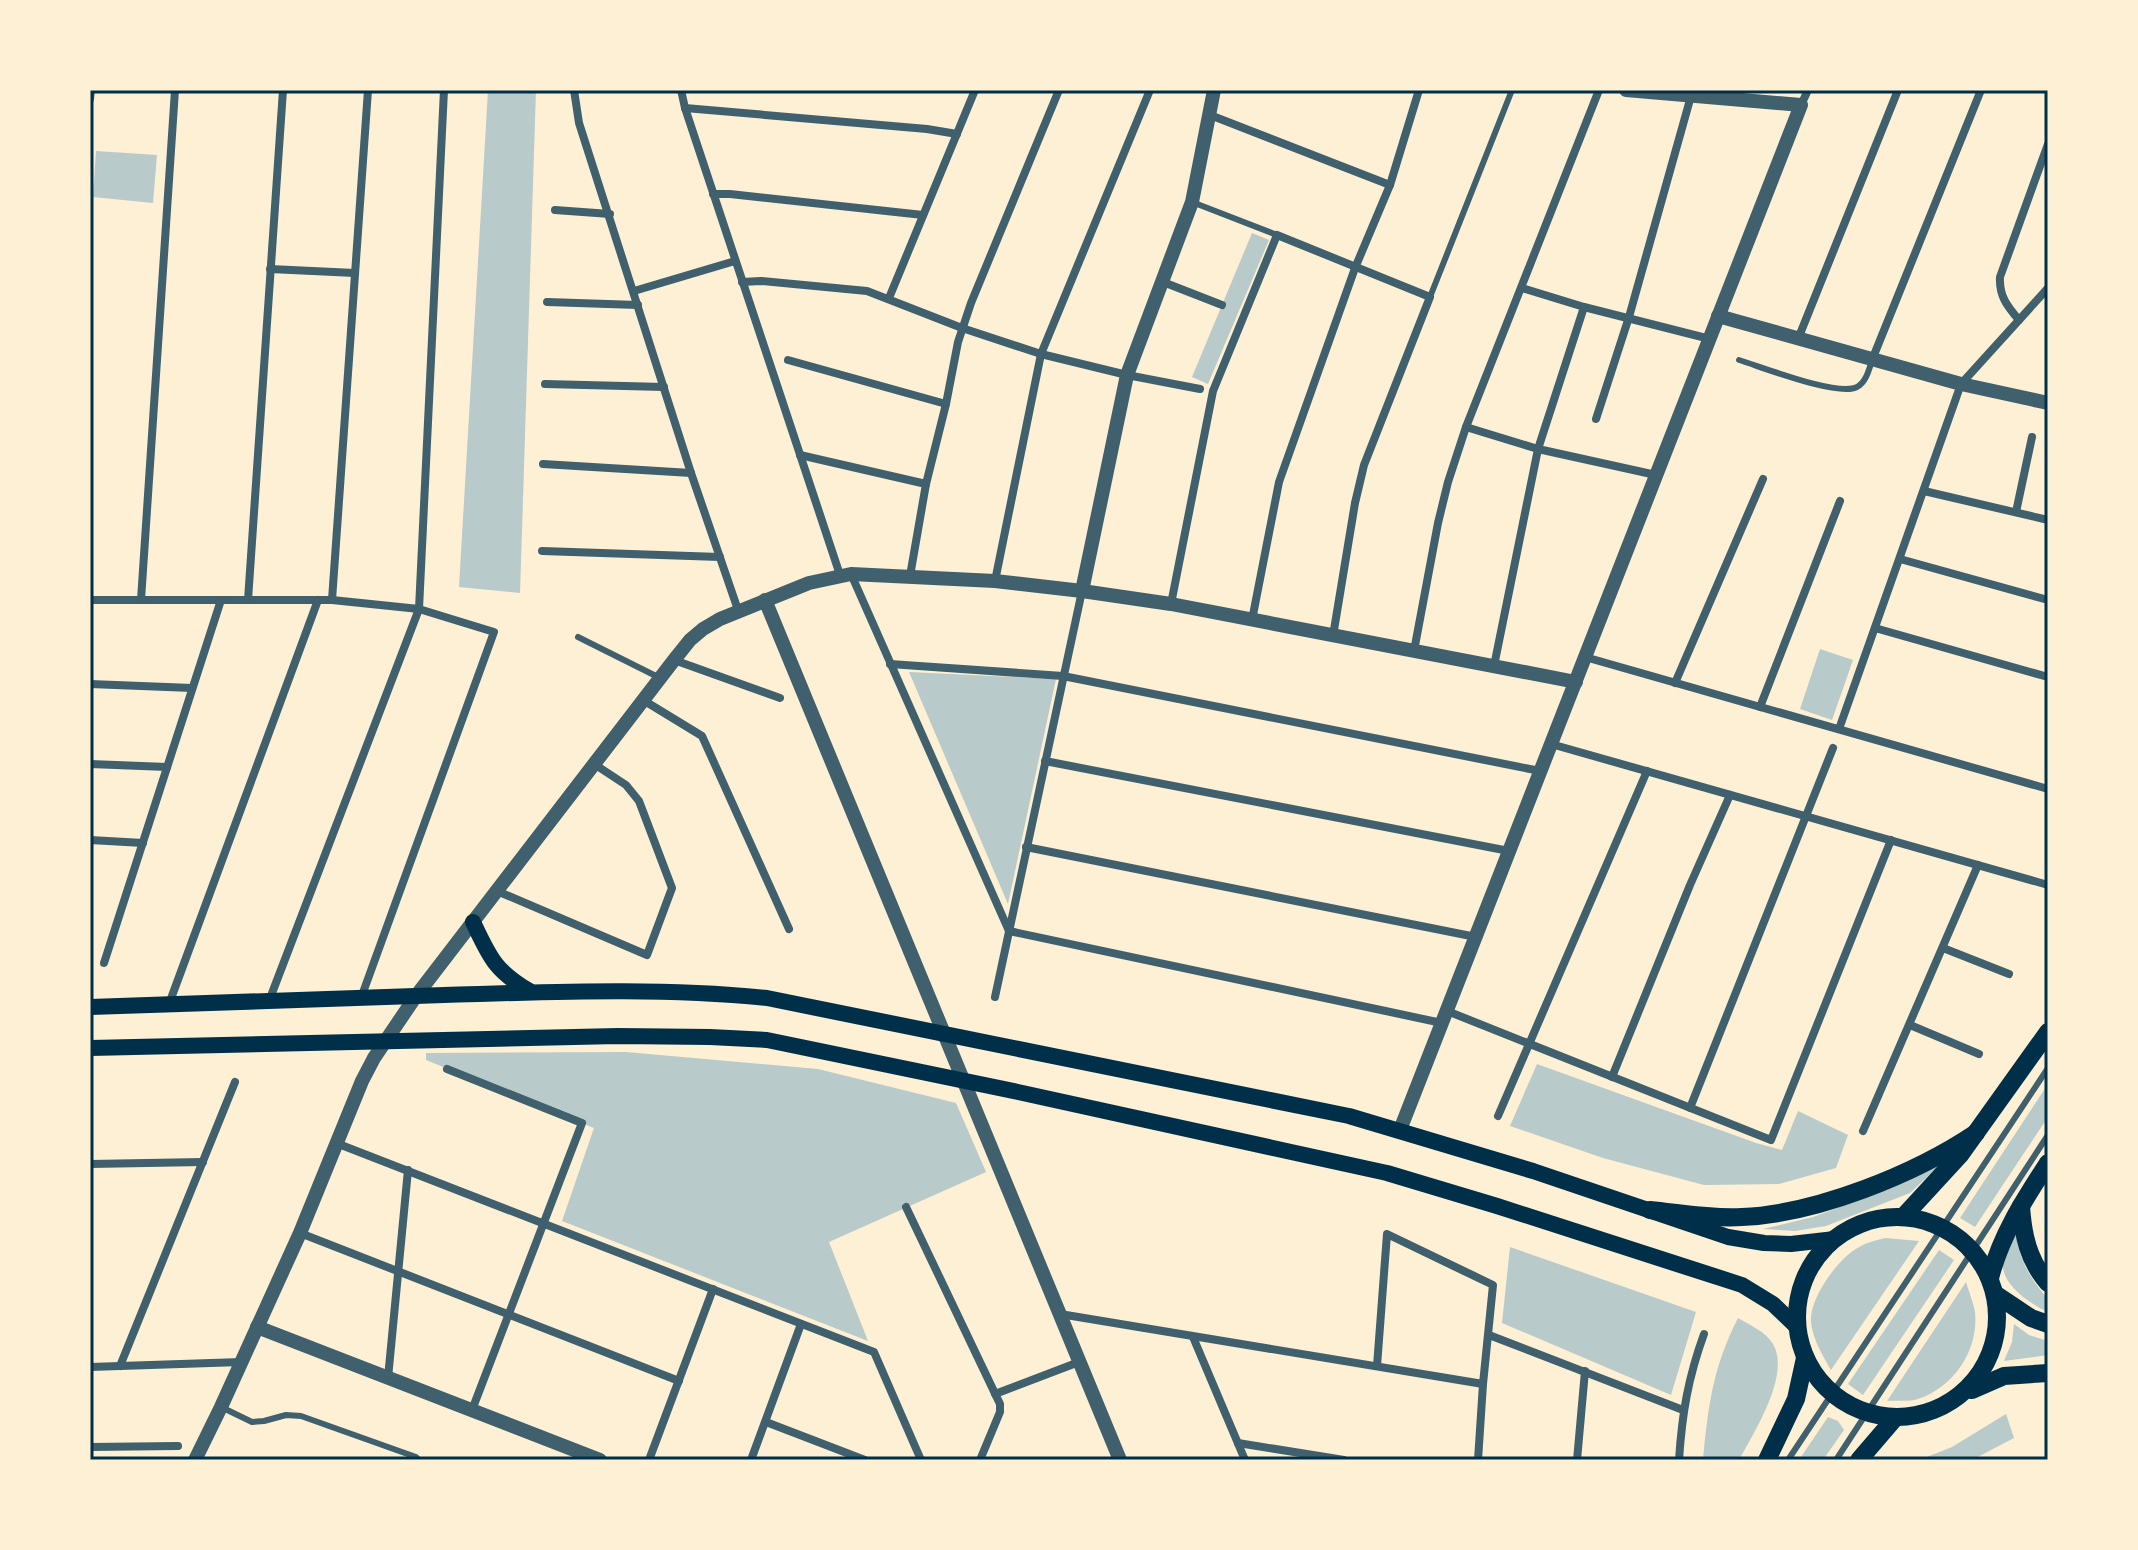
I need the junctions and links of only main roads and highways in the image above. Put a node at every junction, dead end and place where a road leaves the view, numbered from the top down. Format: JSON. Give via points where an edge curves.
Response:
{"nodes":[{"id":1,"x":473,"y":922,"type":"road end"},
{"id":2,"x":532,"y":992,"type":"junction"},
{"id":3,"x":90,"y":1007,"type":"edge"},
{"id":4,"x":2048,"y":1032,"type":"edge"},
{"id":5,"x":90,"y":1048,"type":"edge"},
{"id":6,"x":1976,"y":1133,"type":"junction"},
{"id":7,"x":2048,"y":1163,"type":"edge"},
{"id":8,"x":2021,"y":1206,"type":"junction"},
{"id":9,"x":1650,"y":1210,"type":"junction"},
{"id":10,"x":1903,"y":1217,"type":"junction"},
{"id":11,"x":1835,"y":1239,"type":"junction"},
{"id":12,"x":2048,"y":1283,"type":"edge"},
{"id":13,"x":1993,"y":1286,"type":"junction"},
{"id":14,"x":2048,"y":1324,"type":"edge"},
{"id":15,"x":1797,"y":1327,"type":"junction"},
{"id":16,"x":1805,"y":1358,"type":"junction"},
{"id":17,"x":2048,"y":1373,"type":"edge"},
{"id":18,"x":1959,"y":1397,"type":"junction"},
{"id":19,"x":1895,"y":1418,"type":"junction"},
{"id":20,"x":1767,"y":1460,"type":"edge"},
{"id":21,"x":1859,"y":1460,"type":"edge"}],
"edges":[{"from":1,"to":2,"type":"main road","via":[[494,964]]},
{"from":2,"to":3,"type":"main road"},
{"from":2,"to":9,"type":"main road","via":[[728,994],[829,1010],[1338,1113]]},
{"from":4,"to":6,"type":"main road"},
{"from":5,"to":15,"type":"main road","via":[[618,1036],[767,1040],[1418,1182],[1742,1285]]},
{"from":6,"to":9,"type":"main road","via":[[1884,1181],[1773,1214],[1740,1217]]},
{"from":6,"to":10,"type":"main road"},
{"from":7,"to":8,"type":"main road"},
{"from":8,"to":12,"type":"main road","via":[[2029,1255]]},
{"from":8,"to":13,"type":"main road","via":[[1999,1249]]},
{"from":9,"to":11,"type":"main road","via":[[1728,1237],[1764,1243]]},
{"from":10,"to":11,"type":"main road","via":[[1867,1222]]},
{"from":10,"to":13,"type":"main road","via":[[1942,1227],[1963,1241]]},
{"from":11,"to":15,"type":"main road","via":[[1805,1278]]},
{"from":13,"to":14,"type":"main road","via":[[2023,1314]]},
{"from":13,"to":18,"type":"main road","via":[[1996,1339],[1976,1381]]},
{"from":15,"to":16,"type":"main road"},
{"from":16,"to":19,"type":"main road","via":[[1831,1394],[1866,1414]]},
{"from":16,"to":20,"type":"main road","via":[[1796,1399]]},
{"from":17,"to":18,"type":"main road","via":[[2004,1376]]},
{"from":18,"to":19,"type":"main road","via":[[1929,1413]]},
{"from":19,"to":21,"type":"main road"}]}
